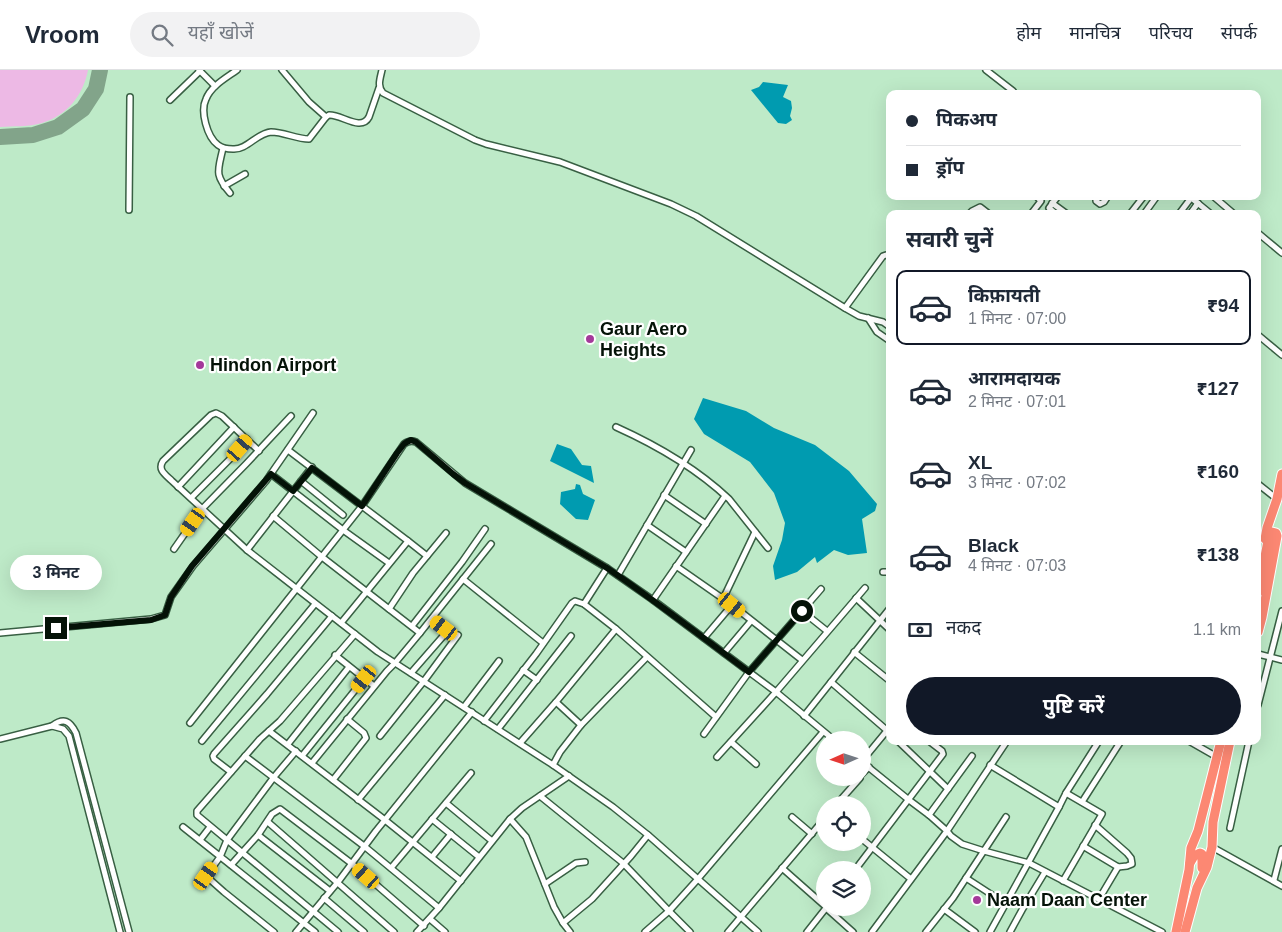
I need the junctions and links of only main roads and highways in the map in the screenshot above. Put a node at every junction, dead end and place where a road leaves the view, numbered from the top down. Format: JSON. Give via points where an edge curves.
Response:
{"nodes":[{"id":1,"x":1282,"y":474,"type":"edge"},
{"id":2,"x":1282,"y":530,"type":"edge"},
{"id":3,"x":1275,"y":550,"type":"edge"},
{"id":4,"x":1261,"y":585,"type":"edge"},
{"id":5,"x":1261,"y":621,"type":"edge"},
{"id":6,"x":1220,"y":745,"type":"edge"},
{"id":7,"x":1229,"y":745,"type":"edge"},
{"id":8,"x":1190,"y":863,"type":"junction"},
{"id":9,"x":1202,"y":875,"type":"junction"},
{"id":10,"x":1176,"y":932,"type":"edge"},
{"id":11,"x":1185,"y":932,"type":"edge"}],
"edges":[{"from":1,"to":3,"type":"highway","via":[[1264,543]]},
{"from":2,"to":3,"type":"highway"},
{"from":3,"to":4,"type":"highway"},
{"from":3,"to":5,"type":"highway"},
{"from":6,"to":8,"type":"highway","via":[[1191,848]]},
{"from":7,"to":9,"type":"highway","via":[[1213,822],[1212,847]]},
{"from":8,"to":9,"type":"highway","via":[[1194,856],[1202,854]]},
{"from":8,"to":10,"type":"highway"},
{"from":9,"to":11,"type":"highway"}]}
